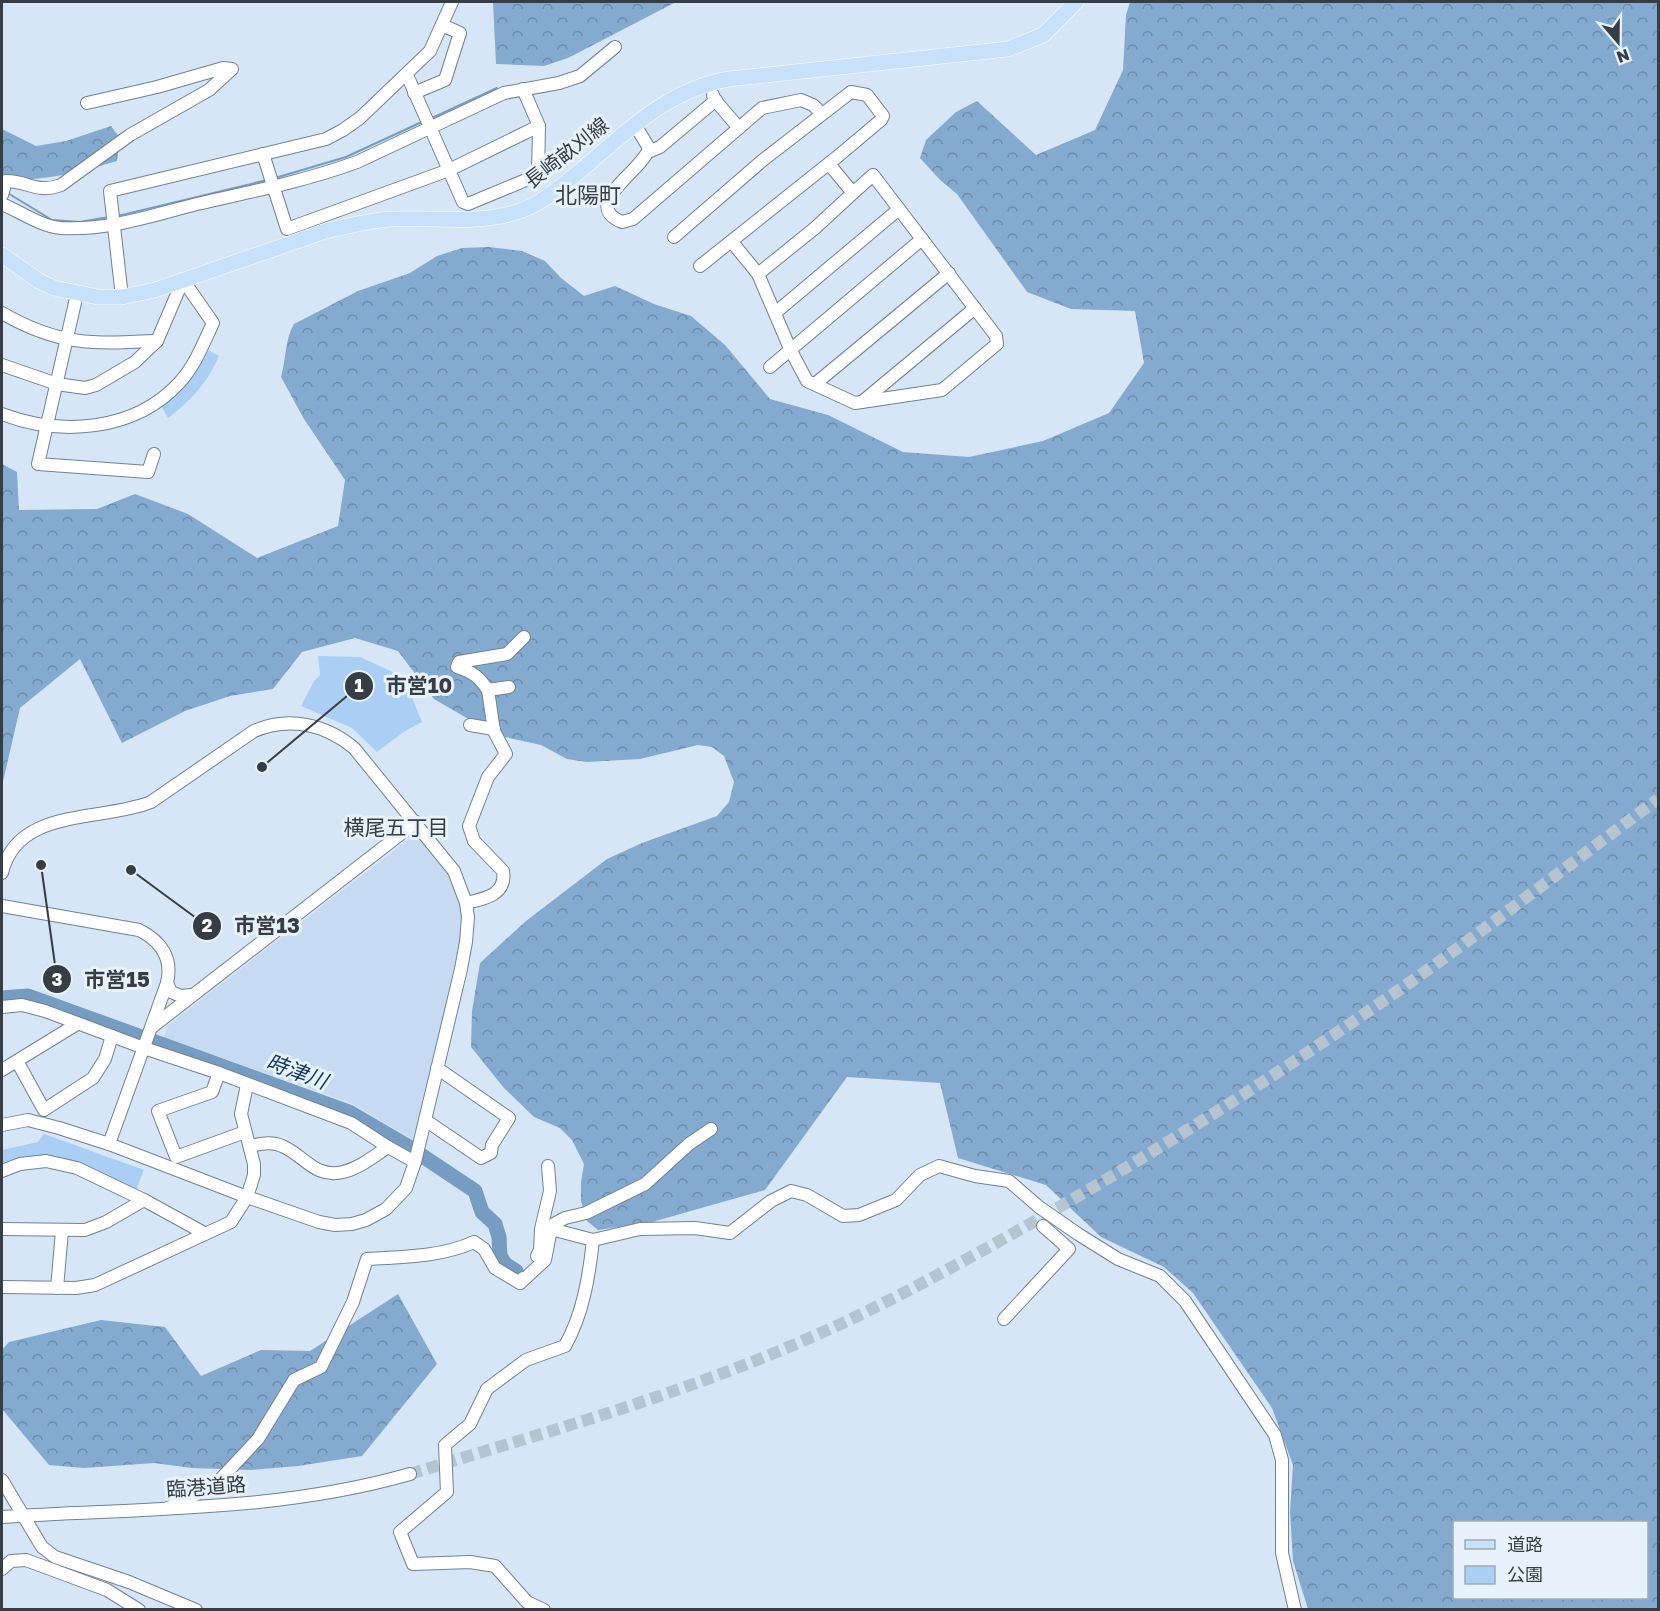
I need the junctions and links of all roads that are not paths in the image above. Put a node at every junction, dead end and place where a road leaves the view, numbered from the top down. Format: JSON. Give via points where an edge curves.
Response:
{"nodes":[{"id":1,"x":452,"y":2,"type":"edge"},
{"id":2,"x":1076,"y":2,"type":"edge"},
{"id":3,"x":442,"y":25,"type":"junction"},
{"id":4,"x":615,"y":48,"type":"dead end"},
{"id":5,"x":406,"y":75,"type":"junction"},
{"id":6,"x":710,"y":82,"type":"junction"},
{"id":7,"x":523,"y":89,"type":"junction"},
{"id":8,"x":414,"y":93,"type":"junction"},
{"id":9,"x":717,"y":100,"type":"junction"},
{"id":10,"x":87,"y":103,"type":"dead end"},
{"id":11,"x":822,"y":114,"type":"junction"},
{"id":12,"x":428,"y":122,"type":"junction"},
{"id":13,"x":635,"y":125,"type":"junction"},
{"id":14,"x":538,"y":126,"type":"junction"},
{"id":15,"x":739,"y":128,"type":"junction"},
{"id":16,"x":648,"y":152,"type":"junction"},
{"id":17,"x":263,"y":154,"type":"junction"},
{"id":18,"x":829,"y":164,"type":"junction"},
{"id":19,"x":449,"y":170,"type":"junction"},
{"id":20,"x":271,"y":182,"type":"junction"},
{"id":21,"x":2,"y":193,"type":"edge"},
{"id":22,"x":853,"y":193,"type":"junction"},
{"id":23,"x":2,"y":204,"type":"edge"},
{"id":24,"x":899,"y":209,"type":"junction"},
{"id":25,"x":112,"y":220,"type":"junction"},
{"id":26,"x":674,"y":237,"type":"dead end"},
{"id":27,"x":922,"y":239,"type":"junction"},
{"id":28,"x":732,"y":242,"type":"junction"},
{"id":29,"x":2,"y":255,"type":"edge"},
{"id":30,"x":700,"y":266,"type":"dead end"},
{"id":31,"x":949,"y":273,"type":"junction"},
{"id":32,"x":758,"y":274,"type":"junction"},
{"id":33,"x":183,"y":280,"type":"junction"},
{"id":34,"x":77,"y":294,"type":"junction"},
{"id":35,"x":122,"y":297,"type":"junction"},
{"id":36,"x":975,"y":308,"type":"junction"},
{"id":37,"x":2,"y":313,"type":"edge"},
{"id":38,"x":775,"y":313,"type":"junction"},
{"id":39,"x":68,"y":340,"type":"junction"},
{"id":40,"x":157,"y":341,"type":"junction"},
{"id":41,"x":791,"y":351,"type":"junction"},
{"id":42,"x":2,"y":365,"type":"edge"},
{"id":43,"x":770,"y":367,"type":"dead end"},
{"id":44,"x":57,"y":384,"type":"junction"},
{"id":45,"x":815,"y":384,"type":"junction"},
{"id":46,"x":861,"y":402,"type":"junction"},
{"id":47,"x":2,"y":414,"type":"edge"},
{"id":48,"x":47,"y":424,"type":"junction"},
{"id":49,"x":154,"y":454,"type":"dead end"},
{"id":50,"x":524,"y":637,"type":"dead end"},
{"id":51,"x":509,"y":687,"type":"dead end"},
{"id":52,"x":488,"y":690,"type":"junction"},
{"id":53,"x":470,"y":725,"type":"dead end"},
{"id":54,"x":494,"y":729,"type":"junction"},
{"id":55,"x":416,"y":822,"type":"junction"},
{"id":56,"x":2,"y":873,"type":"edge"},
{"id":57,"x":466,"y":903,"type":"junction"},
{"id":58,"x":2,"y":906,"type":"edge"},
{"id":59,"x":167,"y":983,"type":"junction"},
{"id":60,"x":191,"y":996,"type":"junction"},
{"id":61,"x":2,"y":1007,"type":"edge"},
{"id":62,"x":77,"y":1024,"type":"junction"},
{"id":63,"x":152,"y":1027,"type":"junction"},
{"id":64,"x":112,"y":1036,"type":"junction"},
{"id":65,"x":144,"y":1048,"type":"junction"},
{"id":66,"x":17,"y":1061,"type":"junction"},
{"id":67,"x":437,"y":1068,"type":"junction"},
{"id":68,"x":2,"y":1070,"type":"edge"},
{"id":69,"x":219,"y":1073,"type":"junction"},
{"id":70,"x":247,"y":1085,"type":"junction"},
{"id":71,"x":425,"y":1120,"type":"junction"},
{"id":72,"x":2,"y":1125,"type":"edge"},
{"id":73,"x":711,"y":1128,"type":"dead end"},
{"id":74,"x":245,"y":1132,"type":"junction"},
{"id":75,"x":109,"y":1144,"type":"junction"},
{"id":76,"x":250,"y":1146,"type":"junction"},
{"id":77,"x":388,"y":1148,"type":"junction"},
{"id":78,"x":415,"y":1162,"type":"junction"},
{"id":79,"x":548,"y":1166,"type":"dead end"},
{"id":80,"x":2,"y":1172,"type":"edge"},
{"id":81,"x":247,"y":1197,"type":"junction"},
{"id":82,"x":144,"y":1200,"type":"junction"},
{"id":83,"x":1043,"y":1227,"type":"dead end"},
{"id":84,"x":2,"y":1229,"type":"edge"},
{"id":85,"x":551,"y":1229,"type":"junction"},
{"id":86,"x":62,"y":1231,"type":"junction"},
{"id":87,"x":204,"y":1233,"type":"junction"},
{"id":88,"x":594,"y":1240,"type":"junction"},
{"id":89,"x":520,"y":1283,"type":"junction"},
{"id":90,"x":2,"y":1287,"type":"edge"},
{"id":91,"x":57,"y":1288,"type":"junction"},
{"id":92,"x":1004,"y":1319,"type":"dead end"},
{"id":93,"x":410,"y":1474,"type":"tunnel mouth"},
{"id":94,"x":2,"y":1480,"type":"edge"},
{"id":95,"x":168,"y":1508,"type":"junction"},
{"id":96,"x":25,"y":1516,"type":"junction"},
{"id":97,"x":2,"y":1517,"type":"edge"},
{"id":98,"x":2,"y":1569,"type":"edge"},
{"id":99,"x":176,"y":1606,"type":"edge"},
{"id":100,"x":139,"y":1610,"type":"edge"},
{"id":101,"x":196,"y":1610,"type":"edge"},
{"id":102,"x":544,"y":1610,"type":"edge"},
{"id":103,"x":1295,"y":1610,"type":"edge"}],
"edges":[{"from":1,"to":3,"type":"street"},
{"from":2,"to":6,"type":"main road","name":"長崎畝刈線","via":[[1043,35],[1008,49]]},
{"from":3,"to":5,"type":"street","via":[[430,51]]},
{"from":3,"to":8,"type":"street","via":[[460,33],[445,80]]},
{"from":4,"to":7,"type":"street","via":[[580,76]]},
{"from":5,"to":8,"type":"street"},
{"from":5,"to":17,"type":"street","via":[[343,130],[326,139]]},
{"from":6,"to":9,"type":"street"},
{"from":6,"to":13,"type":"main road","name":"長崎畝刈線","via":[[670,98]]},
{"from":7,"to":12,"type":"street"},
{"from":7,"to":14,"type":"street"},
{"from":8,"to":12,"type":"street"},
{"from":9,"to":15,"type":"street"},
{"from":9,"to":16,"type":"street","via":[[660,147]]},
{"from":10,"to":21,"type":"street","via":[[223,68],[232,69],[209,90],[130,135],[61,185],[35,188],[6,181]]},
{"from":11,"to":15,"type":"street","via":[[801,100],[762,108]]},
{"from":11,"to":18,"type":"street","via":[[851,92],[867,95],[883,116]]},
{"from":11,"to":26,"type":"street"},
{"from":12,"to":19,"type":"street"},
{"from":12,"to":20,"type":"street","via":[[336,170]]},
{"from":13,"to":16,"type":"street","via":[[648,145]]},
{"from":13,"to":33,"type":"main road","name":"長崎畝刈線","via":[[551,195],[521,211],[490,218],[391,219],[352,225]]},
{"from":14,"to":19,"type":"street"},
{"from":14,"to":19,"type":"street","via":[[538,175],[468,204],[463,202]]},
{"from":15,"to":16,"type":"street","via":[[633,219],[615,219],[610,216],[608,201]]},
{"from":17,"to":20,"type":"street"},
{"from":17,"to":25,"type":"street","via":[[110,192]]},
{"from":18,"to":22,"type":"street"},
{"from":18,"to":28,"type":"street"},
{"from":19,"to":20,"type":"street","via":[[287,229]]},
{"from":20,"to":25,"type":"street"},
{"from":22,"to":24,"type":"street","via":[[873,175]]},
{"from":22,"to":32,"type":"street"},
{"from":23,"to":25,"type":"street","via":[[43,224],[59,227]]},
{"from":24,"to":27,"type":"street"},
{"from":24,"to":38,"type":"street"},
{"from":25,"to":35,"type":"street"},
{"from":27,"to":31,"type":"street"},
{"from":27,"to":41,"type":"street"},
{"from":28,"to":30,"type":"street"},
{"from":28,"to":32,"type":"street"},
{"from":29,"to":34,"type":"main road","name":"長崎畝刈線","via":[[39,281]]},
{"from":31,"to":36,"type":"street"},
{"from":31,"to":45,"type":"street"},
{"from":32,"to":38,"type":"street"},
{"from":33,"to":35,"type":"main road","name":"長崎畝刈線"},
{"from":33,"to":40,"type":"street"},
{"from":33,"to":48,"type":"street","via":[[213,323],[199,354],[178,384],[160,400],[120,422],[74,427]]},
{"from":34,"to":35,"type":"main road","name":"長崎畝刈線"},
{"from":34,"to":39,"type":"street"},
{"from":36,"to":46,"type":"street"},
{"from":36,"to":46,"type":"street","via":[[996,336],[997,344],[942,390]]},
{"from":37,"to":39,"type":"street","via":[[33,330]]},
{"from":38,"to":41,"type":"street"},
{"from":39,"to":40,"type":"street","via":[[106,344]]},
{"from":39,"to":44,"type":"street"},
{"from":40,"to":44,"type":"street","via":[[135,362],[96,385],[85,388]]},
{"from":41,"to":43,"type":"street"},
{"from":41,"to":45,"type":"street","via":[[807,381]]},
{"from":42,"to":44,"type":"street"},
{"from":44,"to":48,"type":"street"},
{"from":45,"to":46,"type":"street","via":[[855,404]]},
{"from":47,"to":48,"type":"street"},
{"from":48,"to":49,"type":"street","via":[[38,464],[148,472]]},
{"from":50,"to":52,"type":"street","via":[[507,654],[459,662],[457,667],[478,676]]},
{"from":51,"to":52,"type":"street"},
{"from":52,"to":54,"type":"street"},
{"from":53,"to":54,"type":"street"},
{"from":54,"to":57,"type":"street","via":[[506,756],[488,777],[469,826],[474,841],[503,872],[503,883],[492,896]]},
{"from":55,"to":56,"type":"street","via":[[354,748],[339,736],[313,725],[268,725],[151,802],[37,829],[18,842],[3,864]]},
{"from":55,"to":57,"type":"street","via":[[454,871]]},
{"from":55,"to":60,"type":"street"},
{"from":57,"to":67,"type":"street","via":[[466,942]]},
{"from":58,"to":59,"type":"street","via":[[140,930],[160,943],[170,972]]},
{"from":59,"to":60,"type":"street","via":[[171,992]]},
{"from":59,"to":63,"type":"street"},
{"from":60,"to":63,"type":"street"},
{"from":61,"to":62,"type":"street","via":[[22,1005]]},
{"from":62,"to":64,"type":"street"},
{"from":62,"to":66,"type":"street"},
{"from":63,"to":65,"type":"street"},
{"from":64,"to":65,"type":"street"},
{"from":64,"to":66,"type":"street","via":[[105,1059],[93,1078],[44,1110]]},
{"from":65,"to":69,"type":"street"},
{"from":65,"to":75,"type":"street"},
{"from":66,"to":68,"type":"street"},
{"from":67,"to":71,"type":"street"},
{"from":67,"to":71,"type":"street","via":[[509,1118],[491,1153],[481,1158]]},
{"from":69,"to":70,"type":"street"},
{"from":69,"to":74,"type":"street","via":[[212,1092],[158,1112],[176,1157]]},
{"from":70,"to":74,"type":"street","via":[[241,1114]]},
{"from":70,"to":77,"type":"street","via":[[351,1123]]},
{"from":71,"to":78,"type":"street"},
{"from":72,"to":75,"type":"street","via":[[28,1120]]},
{"from":73,"to":85,"type":"street","via":[[645,1184],[586,1213],[565,1218]]},
{"from":74,"to":76,"type":"street"},
{"from":75,"to":81,"type":"street"},
{"from":76,"to":77,"type":"street","via":[[270,1142],[284,1146],[317,1170],[328,1173],[355,1168]]},
{"from":76,"to":81,"type":"street","via":[[254,1175]]},
{"from":77,"to":78,"type":"street"},
{"from":78,"to":81,"type":"street","via":[[406,1188],[386,1209],[352,1224],[319,1222]]},
{"from":79,"to":89,"type":"street","via":[[550,1191],[540,1250]]},
{"from":80,"to":82,"type":"street","via":[[20,1164],[57,1163],[77,1168]]},
{"from":81,"to":87,"type":"street","via":[[231,1222]]},
{"from":82,"to":86,"type":"street","via":[[85,1230]]},
{"from":82,"to":87,"type":"street"},
{"from":83,"to":92,"type":"street","via":[[1069,1249]]},
{"from":84,"to":86,"type":"street"},
{"from":85,"to":88,"type":"street"},
{"from":85,"to":89,"type":"street","via":[[545,1260]]},
{"from":86,"to":91,"type":"street"},
{"from":87,"to":91,"type":"street","via":[[95,1285]]},
{"from":88,"to":102,"type":"street","via":[[590,1276],[575,1329],[565,1346],[526,1360],[487,1389],[470,1424],[445,1445],[447,1492],[400,1532],[413,1564],[470,1562],[495,1566],[527,1602]]},
{"from":88,"to":103,"type":"street","via":[[640,1229],[695,1228],[730,1233],[771,1201],[791,1191],[807,1195],[843,1216],[859,1215],[896,1200],[920,1175],[939,1166],[1009,1181],[1078,1234],[1118,1259],[1160,1276],[1185,1301],[1275,1435],[1282,1460],[1282,1553]]},
{"from":89,"to":95,"type":"street","via":[[495,1268],[474,1242],[422,1256],[367,1259],[353,1302],[321,1367],[294,1380],[258,1438],[215,1485]]},
{"from":90,"to":91,"type":"street"},
{"from":93,"to":95,"type":"street","name":"臨港道路","via":[[337,1492]]},
{"from":94,"to":96,"type":"street"},
{"from":95,"to":96,"type":"street","name":"臨港道路"},
{"from":96,"to":97,"type":"street","name":"臨港道路"},
{"from":96,"to":99,"type":"street","via":[[42,1547],[55,1557],[129,1582]]},
{"from":98,"to":100,"type":"street","via":[[11,1561],[26,1560],[107,1590]]},
{"from":99,"to":101,"type":"street"}]}
